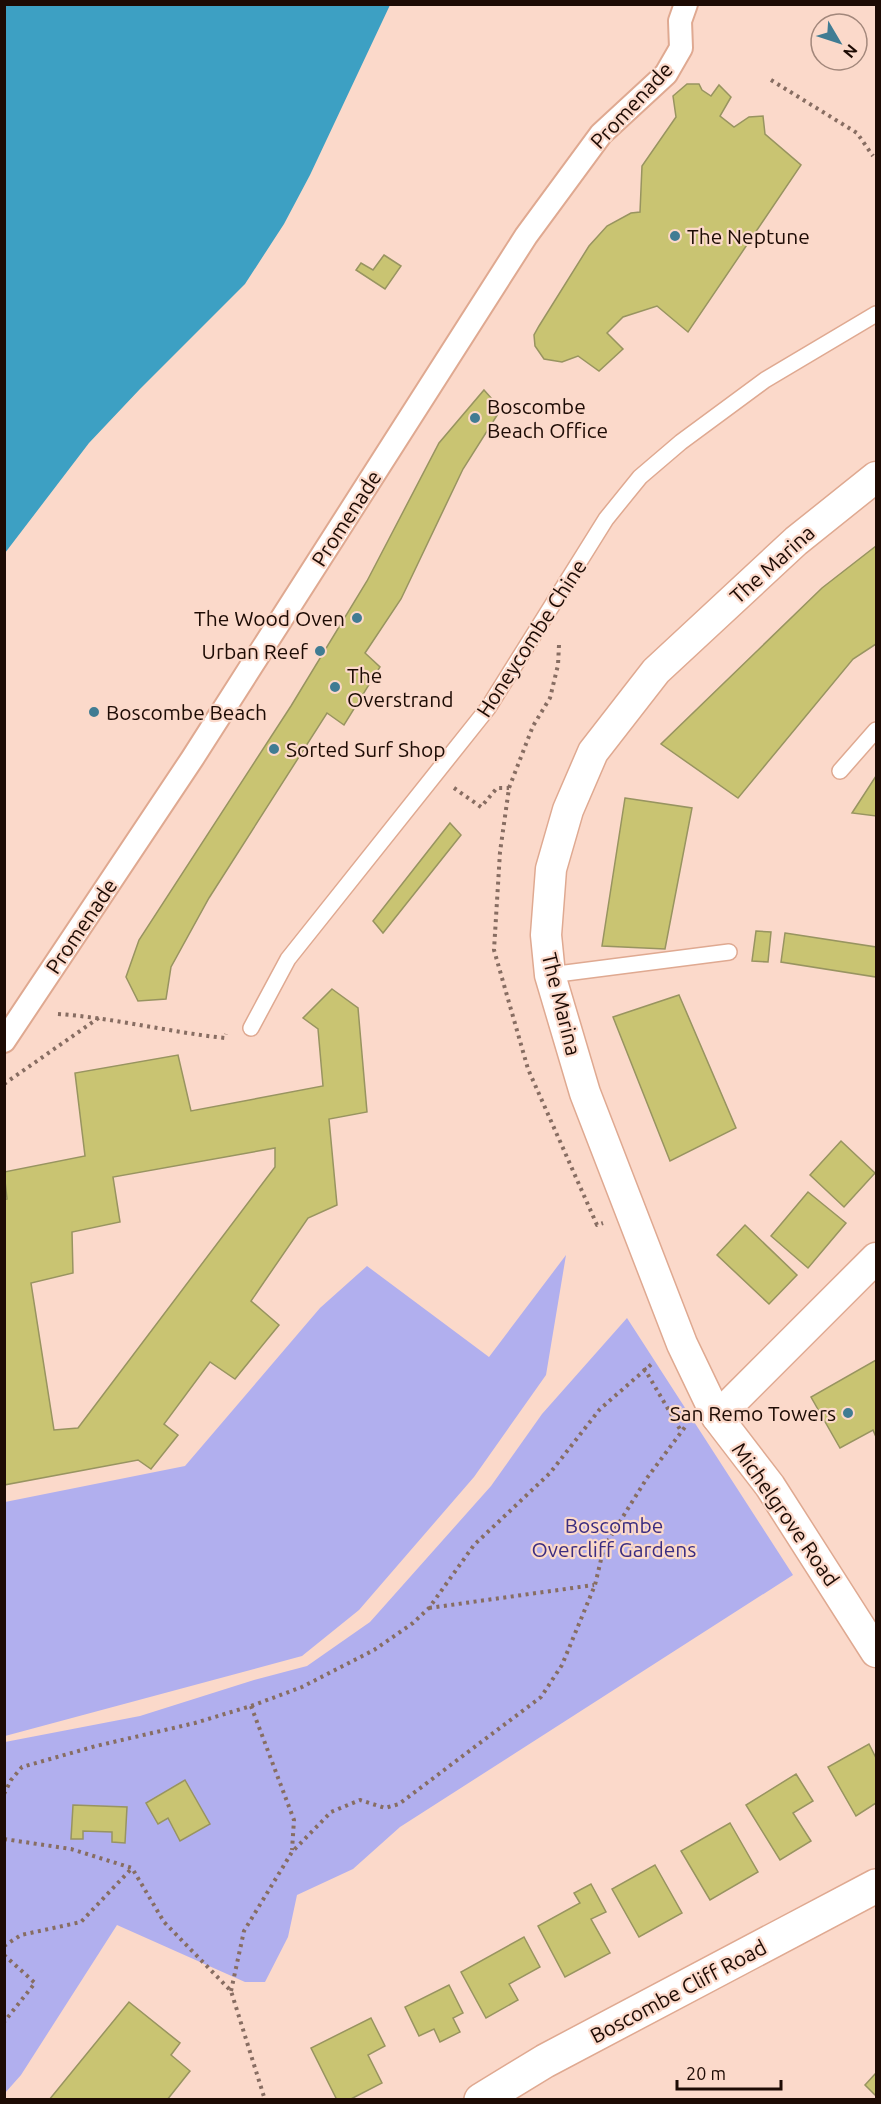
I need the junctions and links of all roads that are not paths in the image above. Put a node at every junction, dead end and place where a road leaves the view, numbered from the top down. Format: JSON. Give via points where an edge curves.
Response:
{"nodes":[{"id":1,"x":686,"y":4,"type":"edge"},
{"id":2,"x":876,"y":314,"type":"edge"},
{"id":3,"x":876,"y":477,"type":"edge"},
{"id":4,"x":876,"y":730,"type":"edge"},
{"id":5,"x":840,"y":771,"type":"dead end"},
{"id":6,"x":729,"y":952,"type":"dead end"},
{"id":7,"x":550,"y":975,"type":"junction"},
{"id":8,"x":251,"y":1029,"type":"dead end"},
{"id":9,"x":4,"y":1041,"type":"edge"},
{"id":10,"x":876,"y":1258,"type":"edge"},
{"id":11,"x":714,"y":1411,"type":"junction"},
{"id":12,"x":876,"y":1652,"type":"edge"},
{"id":13,"x":876,"y":1886,"type":"edge"},
{"id":14,"x":481,"y":2100,"type":"edge"}],
"edges":[{"from":1,"to":9,"type":"street","name":"Promenade","via":[[680,21],[681,48],[666,74],[601,134],[526,236],[192,759]]},
{"from":2,"to":8,"type":"lane","name":"Honeycombe Chine","via":[[765,381],[640,477],[606,519],[488,708],[288,959]]},
{"from":3,"to":7,"type":"street","name":"The Marina","via":[[796,541],[656,671],[593,752],[568,810],[551,869],[546,935]]},
{"from":4,"to":5,"type":"lane"},
{"from":6,"to":7,"type":"lane"},
{"from":7,"to":11,"type":"street","name":"The Marina","via":[[585,1093],[682,1344]]},
{"from":10,"to":11,"type":"street"},
{"from":11,"to":12,"type":"street","name":"Michelgrove Road","via":[[770,1486]]},
{"from":13,"to":14,"type":"street","name":"Boscombe Cliff Road","via":[[545,2061]]}]}
